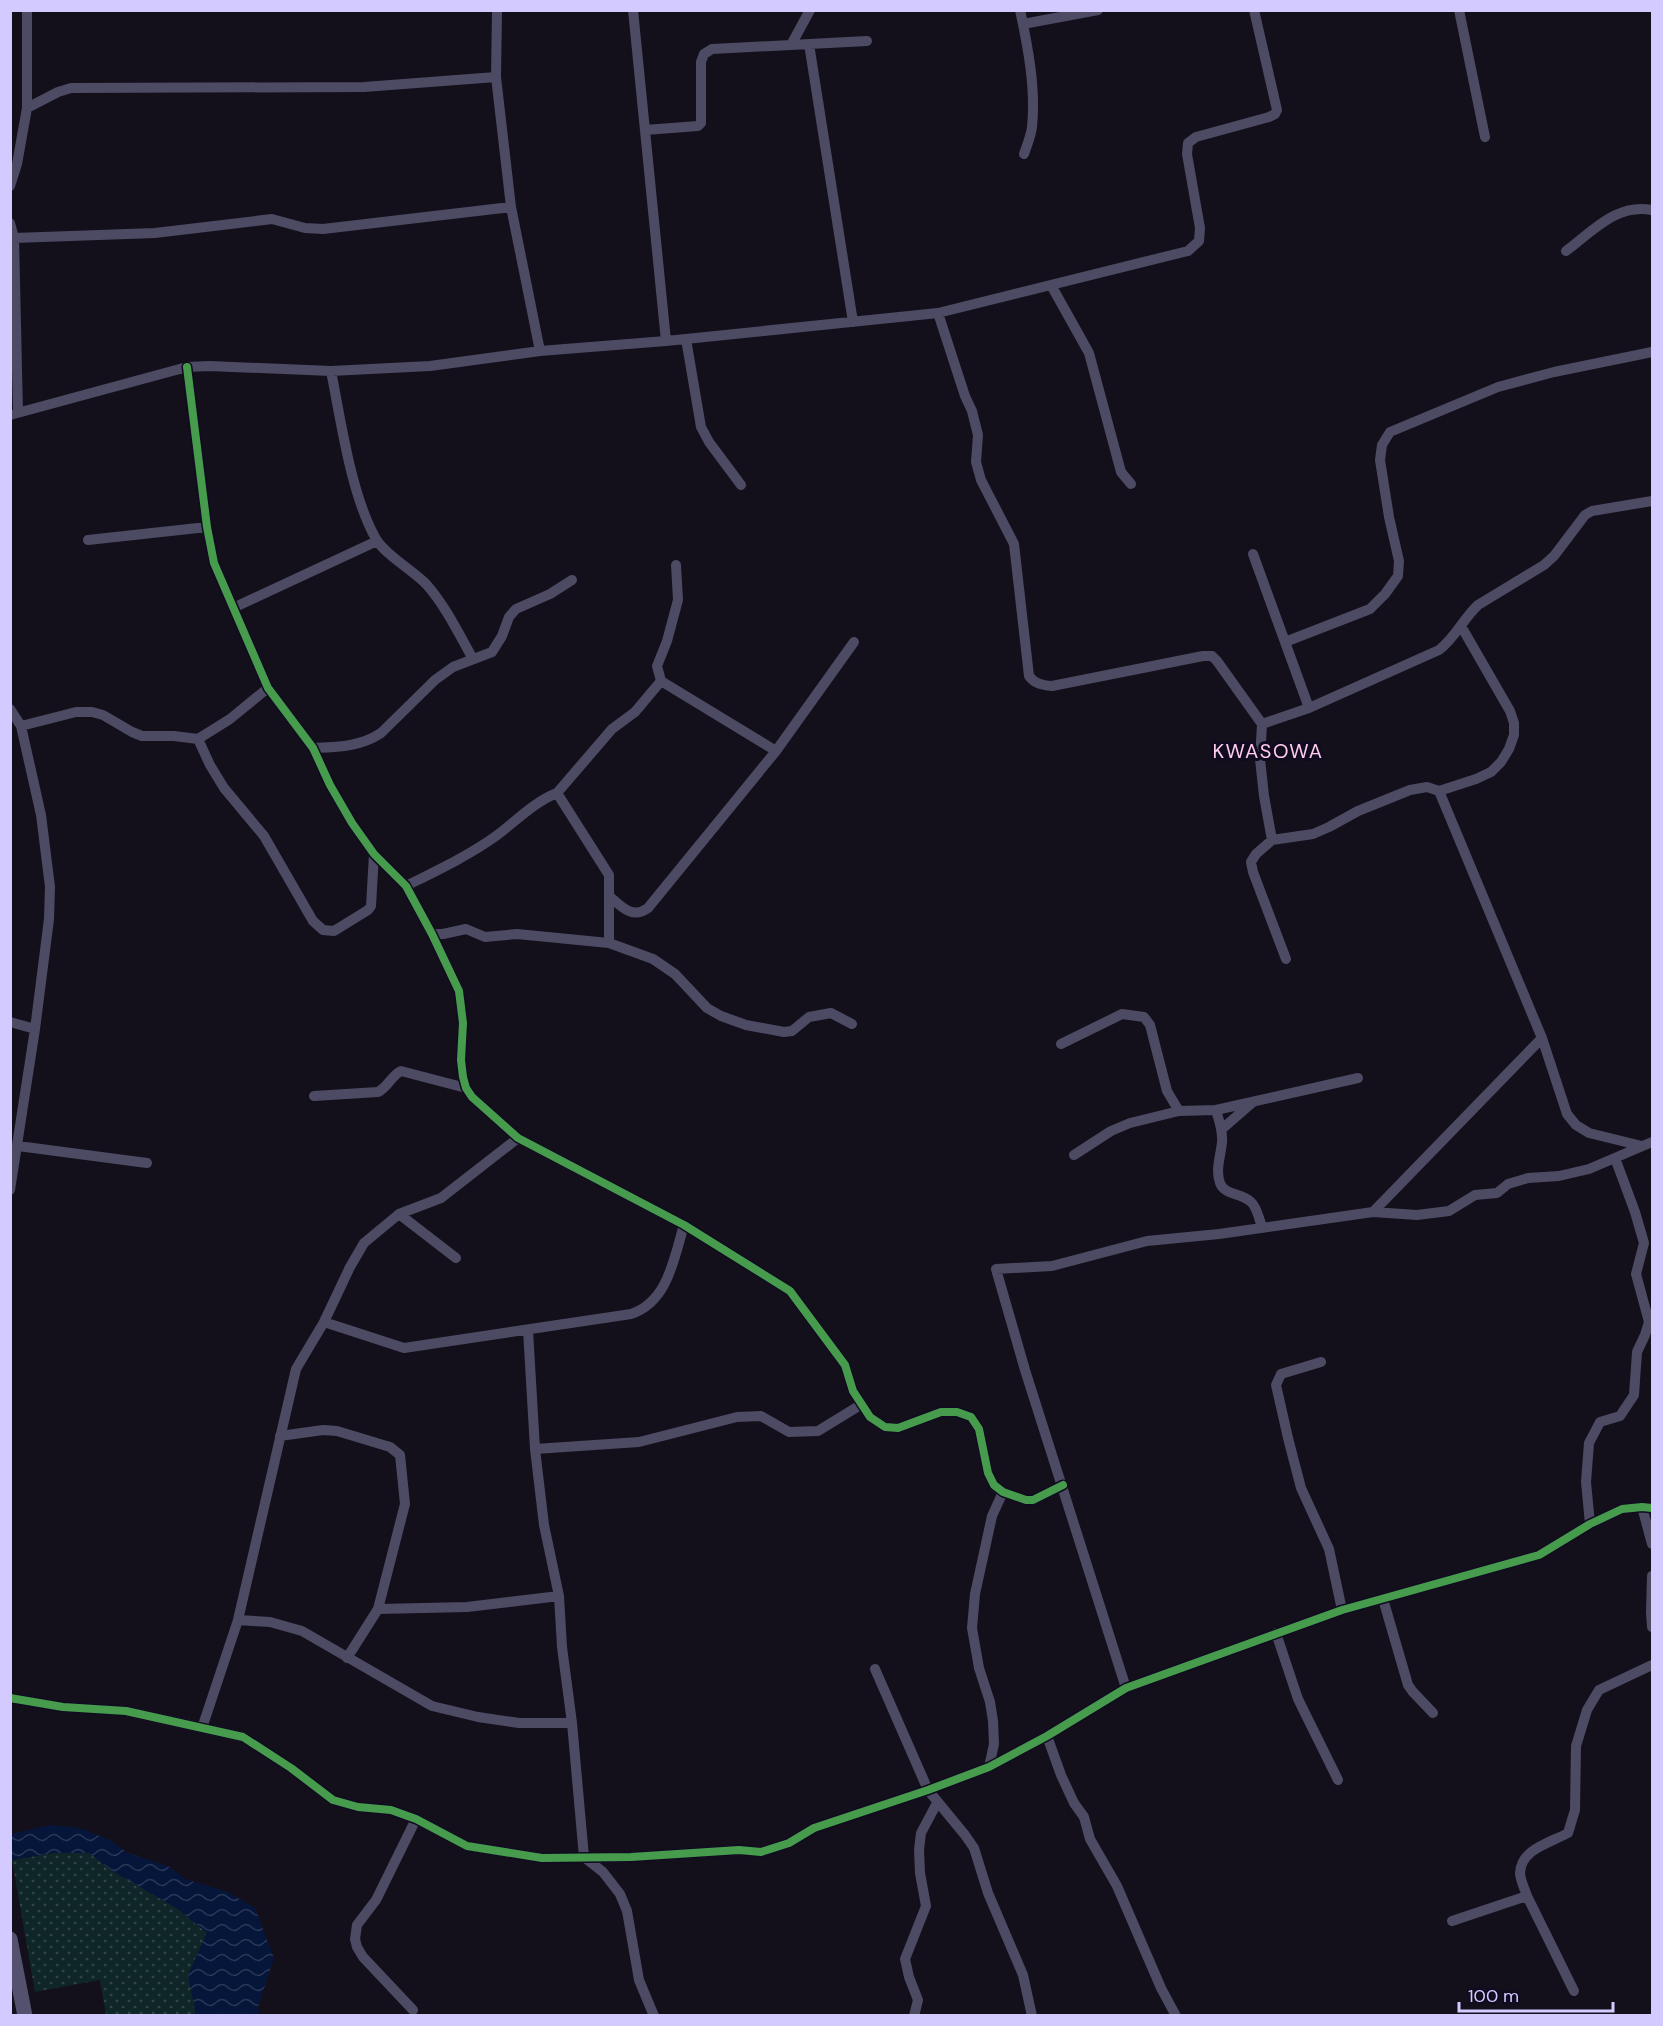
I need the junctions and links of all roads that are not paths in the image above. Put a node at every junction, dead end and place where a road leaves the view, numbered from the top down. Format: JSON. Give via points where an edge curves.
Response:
{"nodes":[{"id":1,"x":27,"y":10,"type":"edge"},
{"id":2,"x":497,"y":10,"type":"edge"},
{"id":3,"x":633,"y":10,"type":"edge"},
{"id":4,"x":810,"y":10,"type":"edge"},
{"id":5,"x":1020,"y":10,"type":"edge"},
{"id":6,"x":1098,"y":10,"type":"edge"},
{"id":7,"x":1254,"y":10,"type":"edge"},
{"id":8,"x":1459,"y":10,"type":"edge"},
{"id":9,"x":1023,"y":24,"type":"junction"},
{"id":10,"x":867,"y":41,"type":"dead end"},
{"id":11,"x":809,"y":44,"type":"junction"},
{"id":12,"x":791,"y":45,"type":"junction"},
{"id":13,"x":496,"y":77,"type":"junction"},
{"id":14,"x":27,"y":108,"type":"junction"},
{"id":15,"x":645,"y":130,"type":"junction"},
{"id":16,"x":1485,"y":137,"type":"dead end"},
{"id":17,"x":1024,"y":154,"type":"dead end"},
{"id":18,"x":10,"y":186,"type":"edge"},
{"id":19,"x":511,"y":207,"type":"junction"},
{"id":20,"x":1653,"y":210,"type":"edge"},
{"id":21,"x":10,"y":224,"type":"edge"},
{"id":22,"x":14,"y":238,"type":"junction"},
{"id":23,"x":1566,"y":251,"type":"dead end"},
{"id":24,"x":1051,"y":285,"type":"junction"},
{"id":25,"x":938,"y":313,"type":"junction"},
{"id":26,"x":853,"y":322,"type":"junction"},
{"id":27,"x":686,"y":339,"type":"junction"},
{"id":28,"x":666,"y":341,"type":"junction"},
{"id":29,"x":540,"y":351,"type":"junction"},
{"id":30,"x":1652,"y":354,"type":"edge"},
{"id":31,"x":187,"y":367,"type":"junction"},
{"id":32,"x":331,"y":371,"type":"junction"},
{"id":33,"x":14,"y":413,"type":"edge"},
{"id":34,"x":1131,"y":484,"type":"dead end"},
{"id":35,"x":741,"y":486,"type":"dead end"},
{"id":36,"x":1653,"y":501,"type":"edge"},
{"id":37,"x":207,"y":527,"type":"junction"},
{"id":38,"x":88,"y":540,"type":"dead end"},
{"id":39,"x":377,"y":541,"type":"junction"},
{"id":40,"x":1253,"y":554,"type":"dead end"},
{"id":41,"x":676,"y":565,"type":"dead end"},
{"id":42,"x":572,"y":580,"type":"dead end"},
{"id":43,"x":233,"y":608,"type":"junction"},
{"id":44,"x":1461,"y":626,"type":"junction"},
{"id":45,"x":854,"y":642,"type":"dead end"},
{"id":46,"x":1286,"y":642,"type":"junction"},
{"id":47,"x":473,"y":659,"type":"junction"},
{"id":48,"x":661,"y":681,"type":"junction"},
{"id":49,"x":268,"y":688,"type":"junction"},
{"id":50,"x":1309,"y":708,"type":"junction"},
{"id":51,"x":10,"y":709,"type":"edge"},
{"id":52,"x":1262,"y":724,"type":"junction"},
{"id":53,"x":21,"y":726,"type":"junction"},
{"id":54,"x":198,"y":739,"type":"junction"},
{"id":55,"x":313,"y":748,"type":"junction"},
{"id":56,"x":776,"y":751,"type":"junction"},
{"id":57,"x":1439,"y":791,"type":"junction"},
{"id":58,"x":557,"y":792,"type":"junction"},
{"id":59,"x":1272,"y":840,"type":"junction"},
{"id":60,"x":374,"y":854,"type":"junction"},
{"id":61,"x":406,"y":886,"type":"junction"},
{"id":62,"x":609,"y":896,"type":"junction"},
{"id":63,"x":432,"y":934,"type":"junction"},
{"id":64,"x":609,"y":943,"type":"junction"},
{"id":65,"x":1286,"y":959,"type":"dead end"},
{"id":66,"x":10,"y":1022,"type":"edge"},
{"id":67,"x":852,"y":1024,"type":"dead end"},
{"id":68,"x":35,"y":1029,"type":"junction"},
{"id":69,"x":1542,"y":1038,"type":"junction"},
{"id":70,"x":1061,"y":1044,"type":"dead end"},
{"id":71,"x":1358,"y":1078,"type":"dead end"},
{"id":72,"x":466,"y":1089,"type":"junction"},
{"id":73,"x":314,"y":1096,"type":"dead end"},
{"id":74,"x":1254,"y":1101,"type":"junction"},
{"id":75,"x":1216,"y":1110,"type":"junction"},
{"id":76,"x":1179,"y":1111,"type":"junction"},
{"id":77,"x":1222,"y":1130,"type":"junction"},
{"id":78,"x":518,"y":1138,"type":"junction"},
{"id":79,"x":1647,"y":1144,"type":"edge"},
{"id":80,"x":18,"y":1146,"type":"junction"},
{"id":81,"x":1074,"y":1155,"type":"dead end"},
{"id":82,"x":1615,"y":1158,"type":"junction"},
{"id":83,"x":147,"y":1163,"type":"dead end"},
{"id":84,"x":10,"y":1190,"type":"edge"},
{"id":85,"x":1374,"y":1212,"type":"junction"},
{"id":86,"x":399,"y":1214,"type":"junction"},
{"id":87,"x":684,"y":1225,"type":"junction"},
{"id":88,"x":1262,"y":1227,"type":"junction"},
{"id":89,"x":456,"y":1258,"type":"dead end"},
{"id":90,"x":324,"y":1322,"type":"junction"},
{"id":91,"x":528,"y":1330,"type":"junction"},
{"id":92,"x":1321,"y":1362,"type":"dead end"},
{"id":93,"x":862,"y":1404,"type":"junction"},
{"id":94,"x":280,"y":1436,"type":"junction"},
{"id":95,"x":535,"y":1449,"type":"junction"},
{"id":96,"x":1063,"y":1485,"type":"junction"},
{"id":97,"x":1003,"y":1492,"type":"junction"},
{"id":98,"x":1647,"y":1508,"type":"edge"},
{"id":99,"x":1590,"y":1524,"type":"junction"},
{"id":100,"x":1653,"y":1544,"type":"edge"},
{"id":101,"x":1653,"y":1576,"type":"edge"},
{"id":102,"x":559,"y":1596,"type":"junction"},
{"id":103,"x":1383,"y":1599,"type":"junction"},
{"id":104,"x":378,"y":1609,"type":"junction"},
{"id":105,"x":1342,"y":1610,"type":"junction"},
{"id":106,"x":238,"y":1620,"type":"junction"},
{"id":107,"x":1653,"y":1627,"type":"edge"},
{"id":108,"x":1276,"y":1633,"type":"junction"},
{"id":109,"x":347,"y":1658,"type":"junction"},
{"id":110,"x":1653,"y":1665,"type":"edge"},
{"id":111,"x":874,"y":1669,"type":"dead end"},
{"id":112,"x":1126,"y":1688,"type":"junction"},
{"id":113,"x":10,"y":1698,"type":"edge"},
{"id":114,"x":1433,"y":1713,"type":"dead end"},
{"id":115,"x":572,"y":1723,"type":"junction"},
{"id":116,"x":202,"y":1728,"type":"junction"},
{"id":117,"x":1047,"y":1736,"type":"junction"},
{"id":118,"x":989,"y":1767,"type":"junction"},
{"id":119,"x":1338,"y":1780,"type":"dead end"},
{"id":120,"x":928,"y":1790,"type":"junction"},
{"id":121,"x":938,"y":1803,"type":"junction"},
{"id":122,"x":416,"y":1819,"type":"junction"},
{"id":123,"x":584,"y":1857,"type":"junction"},
{"id":124,"x":1527,"y":1896,"type":"junction"},
{"id":125,"x":1452,"y":1921,"type":"dead end"},
{"id":126,"x":10,"y":1939,"type":"edge"},
{"id":127,"x":1574,"y":1991,"type":"dead end"},
{"id":128,"x":413,"y":2010,"type":"dead end"},
{"id":129,"x":25,"y":2016,"type":"edge"},
{"id":130,"x":654,"y":2016,"type":"edge"},
{"id":131,"x":914,"y":2016,"type":"edge"},
{"id":132,"x":1032,"y":2016,"type":"edge"},
{"id":133,"x":1176,"y":2016,"type":"edge"}],
"edges":[{"from":1,"to":14,"type":"street"},
{"from":2,"to":13,"type":"street"},
{"from":3,"to":15,"type":"street"},
{"from":4,"to":12,"type":"street"},
{"from":5,"to":9,"type":"street"},
{"from":6,"to":9,"type":"street"},
{"from":7,"to":24,"type":"street","via":[[1277,110],[1269,117],[1196,137],[1188,143],[1199,241],[1188,251]]},
{"from":8,"to":16,"type":"street"},
{"from":9,"to":17,"type":"street","via":[[1033,114]]},
{"from":10,"to":11,"type":"street"},
{"from":11,"to":12,"type":"street"},
{"from":11,"to":26,"type":"street"},
{"from":12,"to":15,"type":"street","via":[[712,49],[701,62],[701,123]]},
{"from":13,"to":14,"type":"street","via":[[364,87],[71,88]]},
{"from":13,"to":19,"type":"street"},
{"from":14,"to":18,"type":"street"},
{"from":15,"to":28,"type":"street"},
{"from":19,"to":22,"type":"street","via":[[323,229],[272,219],[155,233]]},
{"from":19,"to":29,"type":"street"},
{"from":20,"to":23,"type":"street","via":[[1626,210]]},
{"from":21,"to":22,"type":"street"},
{"from":22,"to":33,"type":"street"},
{"from":24,"to":25,"type":"street"},
{"from":24,"to":34,"type":"street","via":[[1089,353],[1121,472]]},
{"from":25,"to":26,"type":"street"},
{"from":25,"to":52,"type":"street","via":[[972,411],[981,480],[1014,544],[1029,675],[1033,681],[1052,686],[1212,656]]},
{"from":26,"to":27,"type":"street"},
{"from":27,"to":28,"type":"street"},
{"from":27,"to":35,"type":"street","via":[[701,427]]},
{"from":28,"to":29,"type":"street"},
{"from":29,"to":32,"type":"street","via":[[430,366]]},
{"from":30,"to":46,"type":"street","via":[[1498,387],[1390,432],[1382,445],[1380,460],[1399,561],[1398,576],[1370,609]]},
{"from":31,"to":32,"type":"street"},
{"from":31,"to":33,"type":"street"},
{"from":31,"to":37,"type":"street"},
{"from":32,"to":39,"type":"street","via":[[350,464]]},
{"from":36,"to":44,"type":"street","via":[[1585,515],[1544,565],[1478,605]]},
{"from":37,"to":38,"type":"street"},
{"from":37,"to":43,"type":"street","via":[[214,563]]},
{"from":39,"to":43,"type":"street"},
{"from":39,"to":47,"type":"street","via":[[426,585],[448,612]]},
{"from":40,"to":46,"type":"street"},
{"from":41,"to":48,"type":"street","via":[[678,600],[657,666]]},
{"from":42,"to":47,"type":"street","via":[[516,609],[492,652]]},
{"from":43,"to":49,"type":"street"},
{"from":44,"to":50,"type":"street","via":[[1439,650]]},
{"from":44,"to":57,"type":"street","via":[[1510,711],[1514,735],[1491,772]]},
{"from":45,"to":56,"type":"street"},
{"from":46,"to":50,"type":"street"},
{"from":47,"to":55,"type":"street","via":[[435,680],[370,740]]},
{"from":48,"to":56,"type":"street"},
{"from":48,"to":58,"type":"street"},
{"from":49,"to":54,"type":"street"},
{"from":49,"to":55,"type":"street"},
{"from":50,"to":52,"type":"street"},
{"from":51,"to":53,"type":"street"},
{"from":52,"to":59,"type":"street","via":[[1260,759]]},
{"from":53,"to":54,"type":"street","via":[[76,712],[92,712],[142,736]]},
{"from":53,"to":68,"type":"street","via":[[41,815],[50,887]]},
{"from":54,"to":60,"type":"street","via":[[224,788],[264,836],[313,921],[323,930],[334,931],[368,910]]},
{"from":55,"to":60,"type":"street","via":[[330,785]]},
{"from":56,"to":62,"type":"street","via":[[648,908],[642,913],[628,912]]},
{"from":57,"to":59,"type":"street","via":[[1410,790],[1313,834]]},
{"from":57,"to":69,"type":"street"},
{"from":58,"to":61,"type":"street","via":[[494,837]]},
{"from":58,"to":62,"type":"street","via":[[609,875]]},
{"from":59,"to":65,"type":"street","via":[[1251,862]]},
{"from":60,"to":61,"type":"street"},
{"from":61,"to":63,"type":"street"},
{"from":62,"to":64,"type":"street"},
{"from":63,"to":64,"type":"street","via":[[466,929],[485,937],[517,934]]},
{"from":63,"to":72,"type":"street","via":[[459,992]]},
{"from":64,"to":67,"type":"street","via":[[653,959],[675,974],[707,1008],[729,1019],[784,1032],[823,1013]]},
{"from":66,"to":68,"type":"street"},
{"from":68,"to":80,"type":"street"},
{"from":69,"to":79,"type":"street","via":[[1558,1092],[1576,1125],[1589,1133]]},
{"from":69,"to":85,"type":"street"},
{"from":70,"to":76,"type":"street","via":[[1122,1014],[1144,1017],[1150,1025],[1167,1091]]},
{"from":71,"to":74,"type":"street"},
{"from":72,"to":73,"type":"street","via":[[401,1071],[378,1092]]},
{"from":72,"to":78,"type":"street"},
{"from":74,"to":75,"type":"street"},
{"from":74,"to":77,"type":"street"},
{"from":75,"to":76,"type":"street"},
{"from":75,"to":77,"type":"street"},
{"from":76,"to":81,"type":"street","via":[[1130,1123]]},
{"from":77,"to":88,"type":"street","via":[[1219,1181],[1227,1191],[1251,1202]]},
{"from":78,"to":86,"type":"street","via":[[441,1198]]},
{"from":78,"to":87,"type":"street"},
{"from":79,"to":82,"type":"street"},
{"from":80,"to":83,"type":"street"},
{"from":80,"to":84,"type":"street"},
{"from":82,"to":85,"type":"street","via":[[1589,1169],[1508,1184],[1497,1193],[1475,1195],[1449,1211],[1417,1215]]},
{"from":82,"to":99,"type":"street","via":[[1644,1243],[1636,1275],[1648,1322],[1637,1352],[1634,1395],[1620,1416],[1600,1422],[1588,1443]]},
{"from":85,"to":88,"type":"street"},
{"from":86,"to":89,"type":"street"},
{"from":86,"to":90,"type":"street","via":[[364,1243]]},
{"from":87,"to":91,"type":"street","via":[[669,1276],[652,1304],[642,1310]]},
{"from":87,"to":93,"type":"street","via":[[790,1291],[845,1365],[853,1391]]},
{"from":88,"to":96,"type":"street","via":[[1147,1241],[1052,1266],[996,1269]]},
{"from":90,"to":91,"type":"street","via":[[404,1348]]},
{"from":90,"to":94,"type":"street","via":[[296,1369]]},
{"from":91,"to":95,"type":"street"},
{"from":92,"to":105,"type":"street","via":[[1281,1374],[1276,1385],[1301,1488],[1329,1549]]},
{"from":93,"to":95,"type":"street","via":[[818,1431],[789,1432],[761,1416],[737,1416],[639,1442]]},
{"from":93,"to":97,"type":"street","via":[[870,1417],[885,1427],[898,1428],[941,1412],[971,1417],[979,1429],[988,1473]]},
{"from":94,"to":104,"type":"street","via":[[337,1431],[390,1447],[400,1455],[405,1504]]},
{"from":94,"to":106,"type":"street"},
{"from":95,"to":102,"type":"street","via":[[544,1525]]},
{"from":96,"to":97,"type":"street","via":[[1033,1500]]},
{"from":96,"to":112,"type":"street"},
{"from":97,"to":118,"type":"street","via":[[992,1516],[975,1594],[972,1628],[993,1721]]},
{"from":98,"to":99,"type":"street","via":[[1622,1509]]},
{"from":98,"to":100,"type":"street"},
{"from":99,"to":103,"type":"street","via":[[1539,1556]]},
{"from":101,"to":107,"type":"street"},
{"from":102,"to":104,"type":"street","via":[[468,1607]]},
{"from":102,"to":115,"type":"street"},
{"from":103,"to":105,"type":"street"},
{"from":103,"to":114,"type":"street","via":[[1408,1685]]},
{"from":104,"to":109,"type":"street"},
{"from":105,"to":108,"type":"street"},
{"from":106,"to":109,"type":"street","via":[[270,1622],[302,1631]]},
{"from":106,"to":116,"type":"street"},
{"from":108,"to":112,"type":"street"},
{"from":108,"to":119,"type":"street","via":[[1298,1699]]},
{"from":109,"to":115,"type":"street","via":[[432,1706],[519,1723]]},
{"from":110,"to":124,"type":"street","via":[[1599,1690],[1587,1710],[1576,1746],[1575,1810],[1568,1833],[1527,1853],[1520,1875]]},
{"from":111,"to":120,"type":"street"},
{"from":112,"to":117,"type":"street"},
{"from":113,"to":116,"type":"street","via":[[63,1707],[126,1711]]},
{"from":115,"to":123,"type":"street"},
{"from":116,"to":122,"type":"street","via":[[243,1737],[333,1800],[392,1810]]},
{"from":117,"to":118,"type":"street"},
{"from":117,"to":133,"type":"street","via":[[1090,1839],[1117,1886]]},
{"from":118,"to":120,"type":"street"},
{"from":120,"to":121,"type":"street"},
{"from":120,"to":123,"type":"street","via":[[814,1828],[789,1843],[761,1852]]},
{"from":121,"to":131,"type":"street","via":[[921,1833],[920,1873],[926,1906],[905,1959],[918,2000]]},
{"from":121,"to":132,"type":"street","via":[[974,1848],[988,1893],[1023,1976]]},
{"from":122,"to":123,"type":"street","via":[[467,1846],[542,1858]]},
{"from":122,"to":128,"type":"street","via":[[376,1900],[357,1925],[355,1939],[363,1957]]},
{"from":123,"to":130,"type":"street","via":[[620,1893],[639,1980]]},
{"from":124,"to":125,"type":"street"},
{"from":124,"to":127,"type":"street"},
{"from":126,"to":129,"type":"main road"}]}
